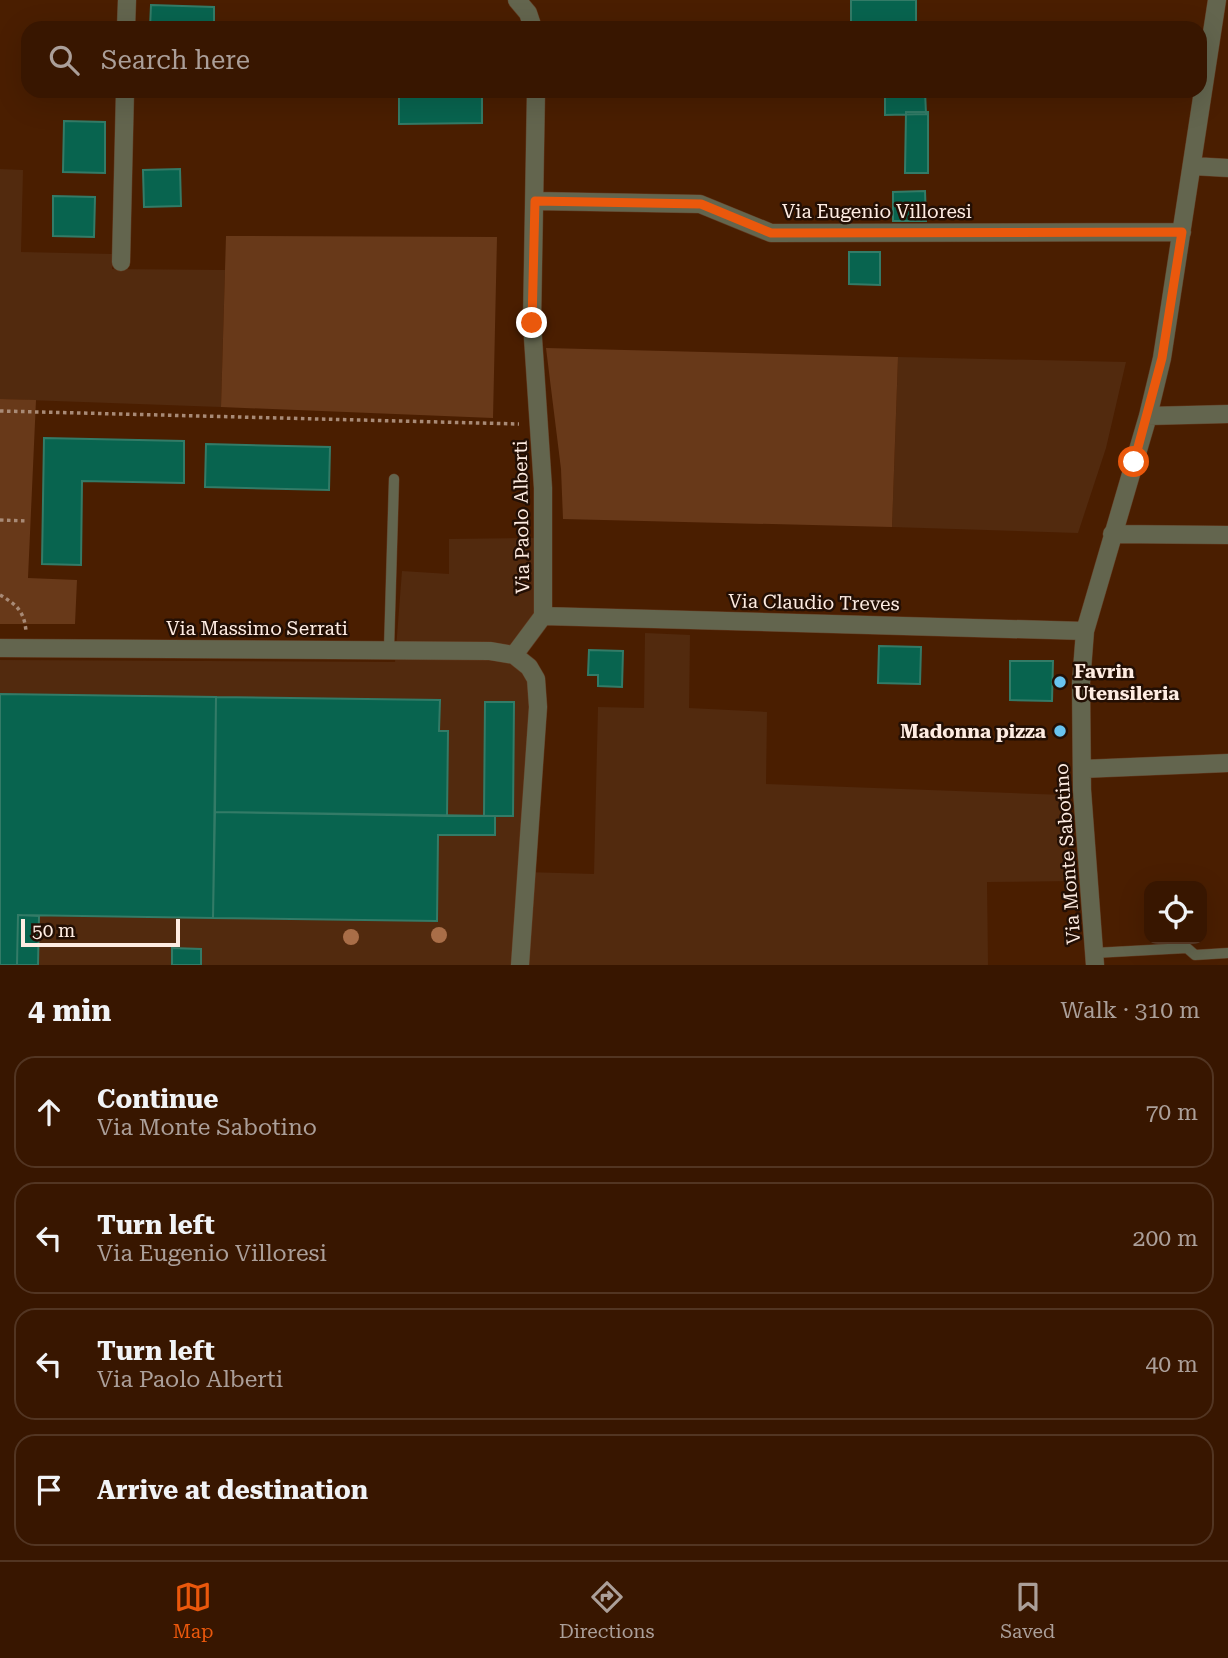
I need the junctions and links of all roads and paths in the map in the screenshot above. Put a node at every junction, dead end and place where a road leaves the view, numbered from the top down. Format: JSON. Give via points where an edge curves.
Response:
{"nodes":[{"id":1,"x":127,"y":0,"type":"edge"},
{"id":2,"x":518,"y":0,"type":"edge"},
{"id":3,"x":1217,"y":0,"type":"edge"},
{"id":4,"x":126,"y":21,"type":"edge"},
{"id":5,"x":531,"y":21,"type":"edge"},
{"id":6,"x":1207,"y":66,"type":"edge"},
{"id":7,"x":125,"y":98,"type":"edge"},
{"id":8,"x":536,"y":98,"type":"edge"},
{"id":9,"x":1202,"y":98,"type":"edge"},
{"id":10,"x":1192,"y":166,"type":"junction"},
{"id":11,"x":1228,"y":168,"type":"edge"},
{"id":12,"x":535,"y":201,"type":"junction"},
{"id":13,"x":1182,"y":232,"type":"junction"},
{"id":14,"x":121,"y":262,"type":"dead end"},
{"id":15,"x":0,"y":411,"type":"edge"},
{"id":16,"x":1228,"y":414,"type":"edge"},
{"id":17,"x":1148,"y":416,"type":"junction"},
{"id":18,"x":540,"y":425,"type":"junction"},
{"id":19,"x":394,"y":479,"type":"dead end"},
{"id":20,"x":0,"y":520,"type":"edge"},
{"id":21,"x":28,"y":521,"type":"dead end"},
{"id":22,"x":1112,"y":534,"type":"junction"},
{"id":23,"x":1228,"y":535,"type":"edge"},
{"id":24,"x":0,"y":595,"type":"edge"},
{"id":25,"x":543,"y":616,"type":"junction"},
{"id":26,"x":1085,"y":631,"type":"junction"},
{"id":27,"x":28,"y":647,"type":"junction"},
{"id":28,"x":0,"y":648,"type":"edge"},
{"id":29,"x":389,"y":649,"type":"junction"},
{"id":30,"x":514,"y":655,"type":"junction"},
{"id":31,"x":1228,"y":763,"type":"edge"},
{"id":32,"x":1082,"y":769,"type":"junction"},
{"id":33,"x":1228,"y":953,"type":"edge"},
{"id":34,"x":1094,"y":959,"type":"edge"},
{"id":35,"x":520,"y":965,"type":"edge"}],
"edges":[{"from":1,"to":4,"type":"street"},
{"from":2,"to":5,"type":"street"},
{"from":3,"to":6,"type":"street","name":"Via Monte Sabotino"},
{"from":7,"to":14,"type":"street"},
{"from":8,"to":12,"type":"street","name":"Via Paolo Alberti"},
{"from":9,"to":10,"type":"street","name":"Via Monte Sabotino"},
{"from":10,"to":11,"type":"street"},
{"from":10,"to":13,"type":"street","name":"Via Monte Sabotino"},
{"from":12,"to":13,"type":"street","name":"Via Eugenio Villoresi","via":[[701,204],[771,233]]},
{"from":12,"to":18,"type":"street","name":"Via Paolo Alberti","via":[[532,323]]},
{"from":13,"to":17,"type":"street","name":"Via Monte Sabotino"},
{"from":15,"to":18,"type":"path"},
{"from":16,"to":17,"type":"street"},
{"from":17,"to":22,"type":"street","name":"Via Monte Sabotino"},
{"from":18,"to":25,"type":"street","name":"Via Paolo Alberti"},
{"from":19,"to":29,"type":"lane"},
{"from":20,"to":21,"type":"path"},
{"from":22,"to":23,"type":"street"},
{"from":22,"to":26,"type":"street","name":"Via Monte Sabotino"},
{"from":24,"to":27,"type":"path","via":[[19,606]]},
{"from":25,"to":26,"type":"street","name":"Via Claudio Treves"},
{"from":25,"to":30,"type":"street","name":"Via Paolo Alberti"},
{"from":26,"to":32,"type":"street","name":"Via Monte Sabotino"},
{"from":27,"to":28,"type":"street","name":"Via Massimo Serrati"},
{"from":27,"to":29,"type":"street","name":"Via Massimo Serrati"},
{"from":29,"to":30,"type":"street","name":"Via Massimo Serrati"},
{"from":30,"to":35,"type":"street","via":[[536,679],[538,707]]},
{"from":31,"to":32,"type":"street"},
{"from":32,"to":34,"type":"street","name":"Via Monte Sabotino"},
{"from":33,"to":34,"type":"lane","via":[[1195,955],[1187,948]]}]}
